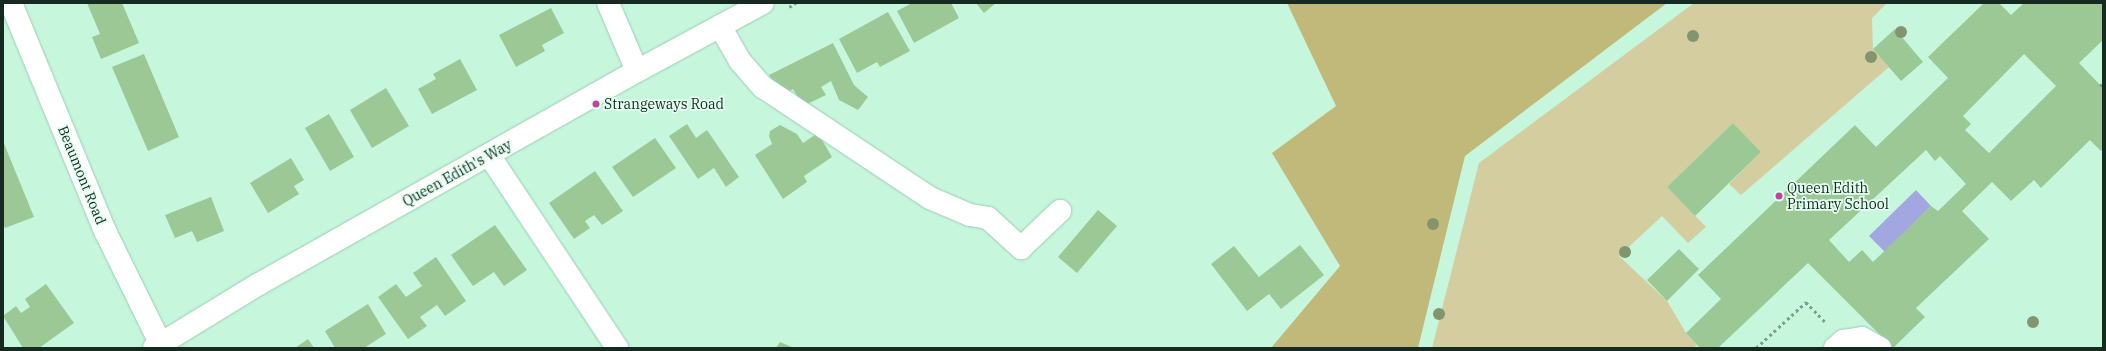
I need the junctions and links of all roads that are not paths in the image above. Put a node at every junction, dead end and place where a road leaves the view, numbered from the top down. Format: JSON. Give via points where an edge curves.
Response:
{"nodes":[{"id":1,"x":11,"y":3,"type":"edge"},
{"id":2,"x":608,"y":3,"type":"edge"},
{"id":3,"x":763,"y":3,"type":"edge"},
{"id":4,"x":720,"y":26,"type":"junction"},
{"id":5,"x":637,"y":71,"type":"junction"},
{"id":6,"x":489,"y":155,"type":"junction"},
{"id":7,"x":1060,"y":211,"type":"dead end"},
{"id":8,"x":1839,"y":345,"type":"edge"},
{"id":9,"x":157,"y":346,"type":"edge"},
{"id":10,"x":617,"y":348,"type":"edge"},
{"id":11,"x":1880,"y":348,"type":"edge"}],
"edges":[{"from":1,"to":9,"type":"street","name":"Beaumont Road","via":[[105,231]]},
{"from":2,"to":5,"type":"street"},
{"from":3,"to":4,"type":"street","name":"Queen Edith's Way"},
{"from":4,"to":5,"type":"street","name":"Queen Edith's Way"},
{"from":4,"to":7,"type":"street","via":[[740,61],[763,87],[930,198],[970,215],[988,218],[1021,248]]},
{"from":5,"to":6,"type":"street","name":"Queen Edith's Way"},
{"from":6,"to":9,"type":"street","name":"Queen Edith's Way"},
{"from":6,"to":10,"type":"street"},
{"from":8,"to":11,"type":"street","via":[[1862,338]]}]}
